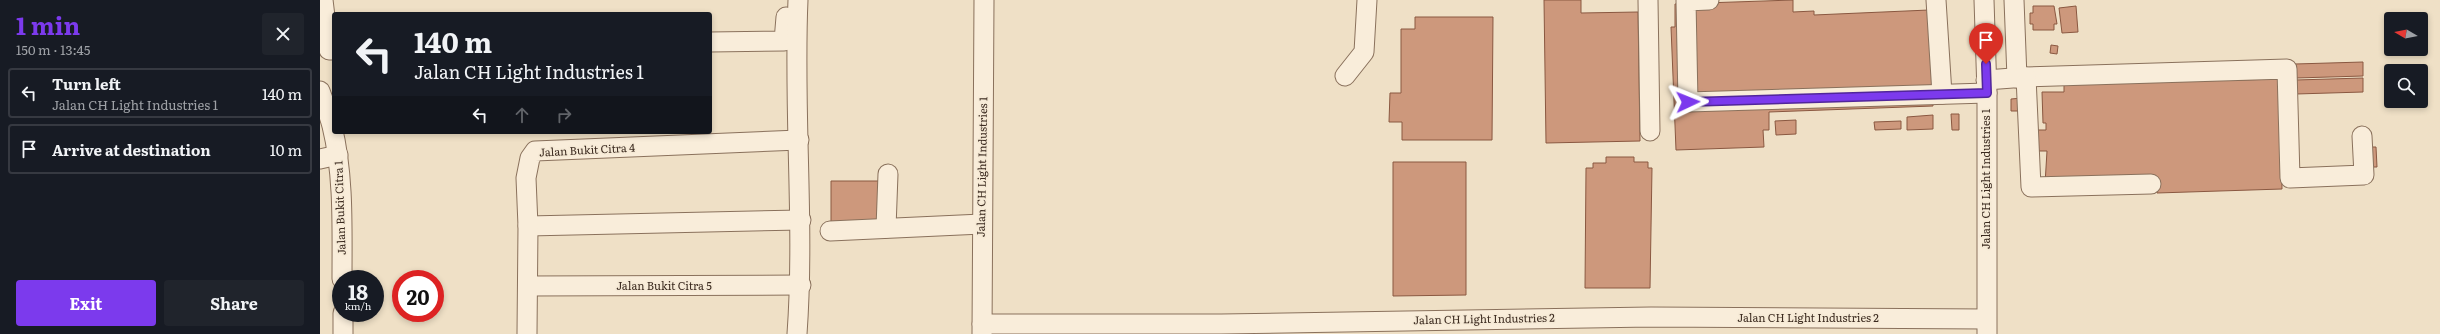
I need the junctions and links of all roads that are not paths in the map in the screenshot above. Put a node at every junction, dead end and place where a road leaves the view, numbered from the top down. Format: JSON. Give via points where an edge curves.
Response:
{"nodes":[{"id":1,"x":323,"y":0,"type":"edge"},
{"id":2,"x":787,"y":0,"type":"edge"},
{"id":3,"x":798,"y":0,"type":"edge"},
{"id":4,"x":984,"y":0,"type":"edge"},
{"id":5,"x":1367,"y":0,"type":"edge"},
{"id":6,"x":1648,"y":0,"type":"edge"},
{"id":7,"x":1709,"y":0,"type":"edge"},
{"id":8,"x":1936,"y":0,"type":"edge"},
{"id":9,"x":1984,"y":0,"type":"edge"},
{"id":10,"x":2014,"y":0,"type":"edge"},
{"id":11,"x":790,"y":41,"type":"junction"},
{"id":12,"x":712,"y":42,"type":"edge"},
{"id":13,"x":328,"y":50,"type":"edge"},
{"id":14,"x":1345,"y":76,"type":"dead end"},
{"id":15,"x":2021,"y":77,"type":"junction"},
{"id":16,"x":1986,"y":86,"type":"junction"},
{"id":17,"x":320,"y":91,"type":"edge"},
{"id":18,"x":1942,"y":94,"type":"junction"},
{"id":19,"x":1650,"y":131,"type":"dead end"},
{"id":20,"x":2362,"y":136,"type":"dead end"},
{"id":21,"x":799,"y":140,"type":"junction"},
{"id":22,"x":329,"y":157,"type":"edge"},
{"id":23,"x":888,"y":174,"type":"dead end"},
{"id":24,"x":2151,"y":184,"type":"dead end"},
{"id":25,"x":801,"y":220,"type":"junction"},
{"id":26,"x":982,"y":224,"type":"junction"},
{"id":27,"x":528,"y":226,"type":"junction"},
{"id":28,"x":886,"y":228,"type":"junction"},
{"id":29,"x":830,"y":231,"type":"dead end"},
{"id":30,"x":342,"y":270,"type":"edge"},
{"id":31,"x":801,"y":285,"type":"junction"},
{"id":32,"x":528,"y":286,"type":"junction"},
{"id":33,"x":343,"y":322,"type":"edge"},
{"id":34,"x":1651,"y":326,"type":"edge"},
{"id":35,"x":1986,"y":326,"type":"edge"},
{"id":36,"x":1435,"y":327,"type":"edge"},
{"id":37,"x":982,"y":329,"type":"edge"},
{"id":38,"x":1221,"y":329,"type":"edge"},
{"id":39,"x":343,"y":334,"type":"edge"},
{"id":40,"x":527,"y":334,"type":"edge"},
{"id":41,"x":797,"y":334,"type":"edge"}],
"edges":[{"from":1,"to":13,"type":"street"},
{"from":2,"to":11,"type":"street"},
{"from":3,"to":11,"type":"street"},
{"from":4,"to":26,"type":"street","name":"Jalan CH Light Industries 1"},
{"from":5,"to":14,"type":"street","via":[[1364,52]]},
{"from":6,"to":19,"type":"street"},
{"from":7,"to":18,"type":"street","via":[[1686,0],[1688,102]]},
{"from":8,"to":18,"type":"street"},
{"from":9,"to":16,"type":"street","name":"Jalan CH Light Industries 1"},
{"from":10,"to":15,"type":"street"},
{"from":11,"to":12,"type":"street"},
{"from":11,"to":21,"type":"street"},
{"from":15,"to":16,"type":"street"},
{"from":15,"to":20,"type":"street","via":[[2287,69],[2290,178],[2364,175]]},
{"from":15,"to":24,"type":"street","via":[[2031,187]]},
{"from":16,"to":18,"type":"street"},
{"from":16,"to":35,"type":"street","name":"Jalan CH Light Industries 1"},
{"from":17,"to":22,"type":"street","name":"Jalan Bukit Citra 1","via":[[332,125]]},
{"from":21,"to":25,"type":"street"},
{"from":21,"to":27,"type":"street","name":"Jalan Bukit Citra 4","via":[[535,151],[530,158],[526,178]]},
{"from":22,"to":30,"type":"street","name":"Jalan Bukit Citra 1","via":[[341,198]]},
{"from":23,"to":28,"type":"street"},
{"from":25,"to":27,"type":"street"},
{"from":25,"to":31,"type":"street"},
{"from":26,"to":28,"type":"street"},
{"from":26,"to":37,"type":"street","name":"Jalan CH Light Industries 1"},
{"from":27,"to":32,"type":"street","name":"Jalan Bukit Citra 4"},
{"from":28,"to":29,"type":"street"},
{"from":31,"to":32,"type":"street","name":"Jalan Bukit Citra 5"},
{"from":31,"to":41,"type":"street"},
{"from":32,"to":40,"type":"street","name":"Jalan Bukit Citra 4"},
{"from":33,"to":39,"type":"street"},
{"from":34,"to":35,"type":"street","name":"Jalan CH Light Industries 2"},
{"from":34,"to":36,"type":"street","name":"Jalan CH Light Industries 2"},
{"from":36,"to":38,"type":"street","name":"Jalan CH Light Industries 2"},
{"from":37,"to":38,"type":"street","name":"Jalan CH Light Industries 2"}]}
